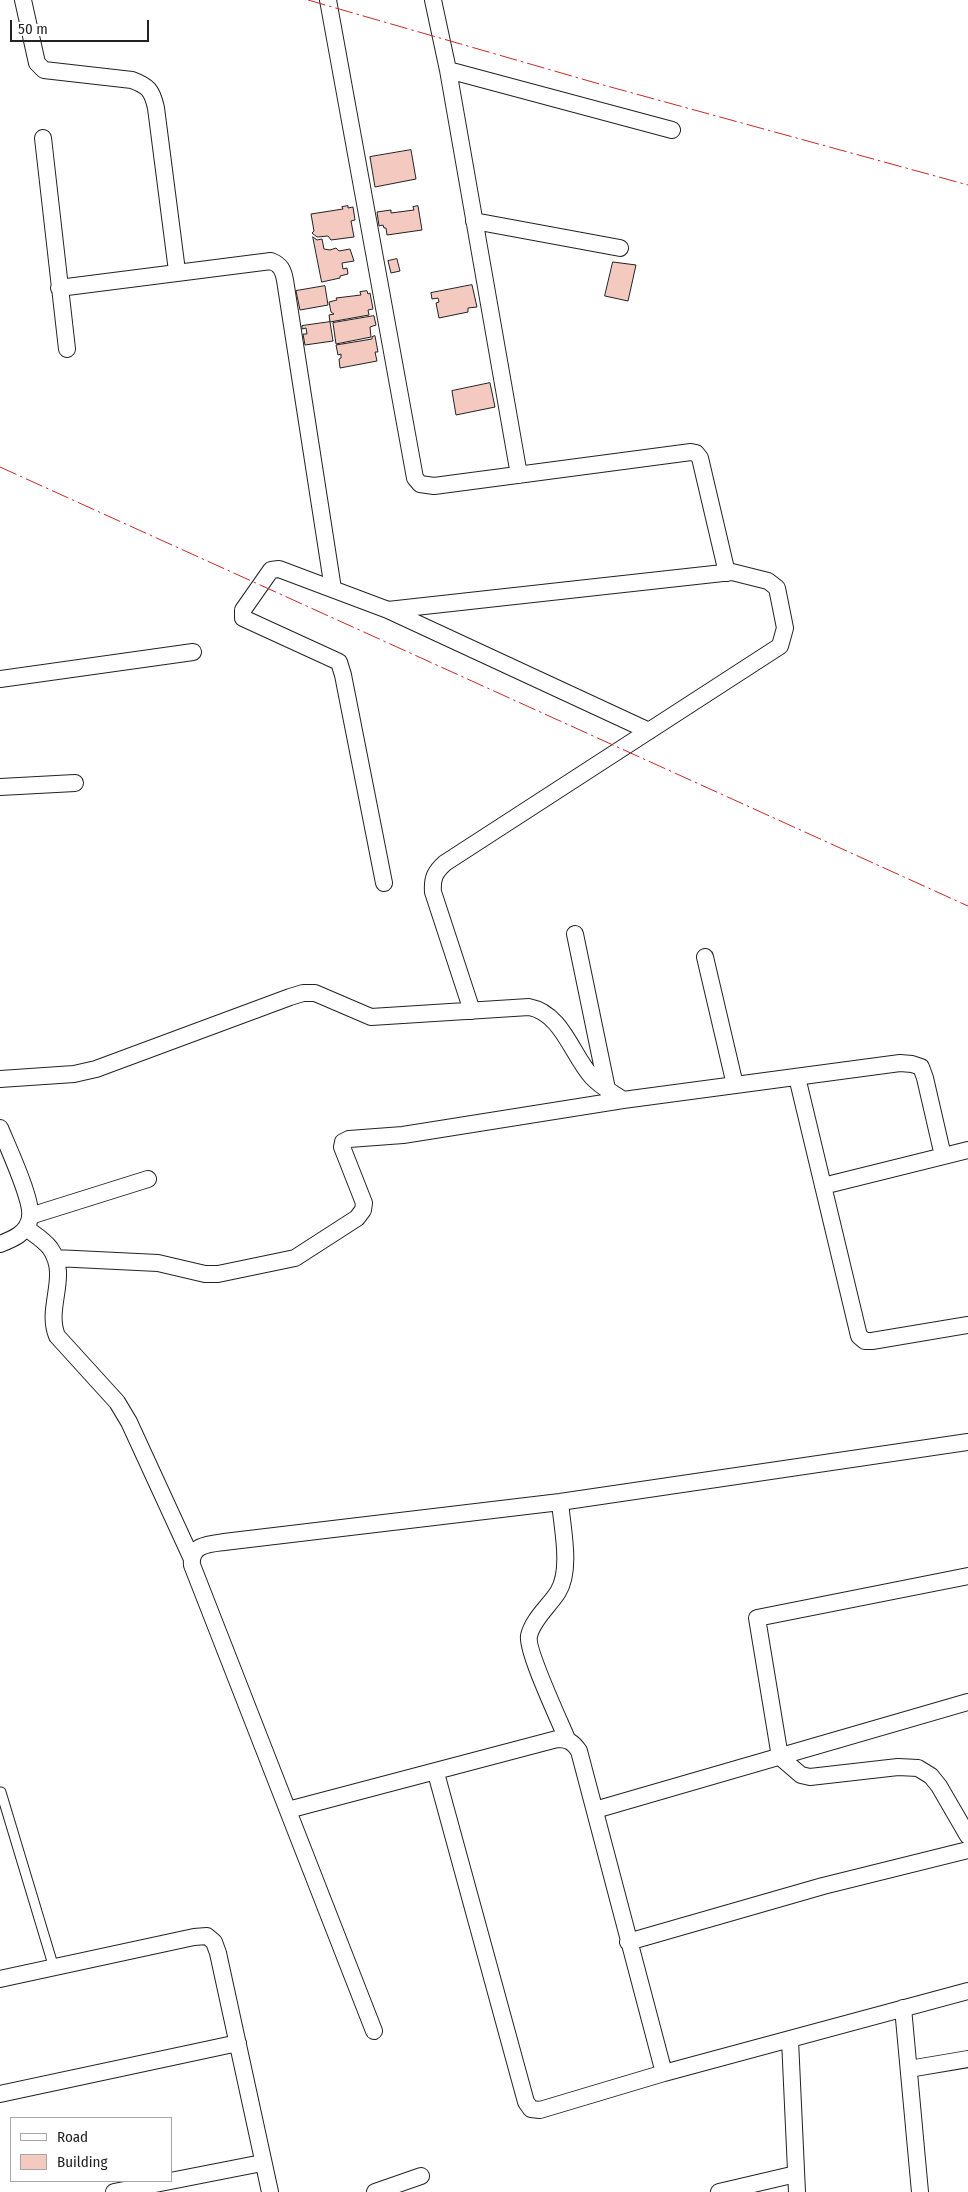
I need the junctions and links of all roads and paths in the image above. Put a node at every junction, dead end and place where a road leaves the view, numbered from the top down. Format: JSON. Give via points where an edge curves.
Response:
{"nodes":[{"id":1,"x":23,"y":0,"type":"edge"},
{"id":2,"x":328,"y":0,"type":"edge"},
{"id":3,"x":433,"y":0,"type":"edge"},
{"id":4,"x":448,"y":70,"type":"junction"},
{"id":5,"x":672,"y":130,"type":"dead end"},
{"id":6,"x":43,"y":138,"type":"dead end"},
{"id":7,"x":474,"y":222,"type":"junction"},
{"id":8,"x":620,"y":248,"type":"dead end"},
{"id":9,"x":177,"y":271,"type":"junction"},
{"id":10,"x":60,"y":288,"type":"junction"},
{"id":11,"x":67,"y":349,"type":"dead end"},
{"id":12,"x":519,"y":475,"type":"junction"},
{"id":13,"x":727,"y":573,"type":"junction"},
{"id":14,"x":332,"y":589,"type":"junction"},
{"id":15,"x":388,"y":610,"type":"junction"},
{"id":16,"x":193,"y":652,"type":"dead end"},
{"id":17,"x":0,"y":680,"type":"edge"},
{"id":18,"x":649,"y":731,"type":"junction"},
{"id":19,"x":75,"y":783,"type":"dead end"},
{"id":20,"x":0,"y":786,"type":"edge"},
{"id":21,"x":384,"y":882,"type":"dead end"},
{"id":22,"x":574,"y":934,"type":"dead end"},
{"id":23,"x":705,"y":957,"type":"dead end"},
{"id":24,"x":472,"y":1011,"type":"junction"},
{"id":25,"x":797,"y":1077,"type":"junction"},
{"id":26,"x":0,"y":1079,"type":"edge"},
{"id":27,"x":735,"y":1085,"type":"junction"},
{"id":28,"x":607,"y":1089,"type":"junction"},
{"id":29,"x":623,"y":1100,"type":"junction"},
{"id":30,"x":0,"y":1128,"type":"edge"},
{"id":31,"x":968,"y":1150,"type":"edge"},
{"id":32,"x":944,"y":1156,"type":"junction"},
{"id":33,"x":148,"y":1179,"type":"dead end"},
{"id":34,"x":823,"y":1186,"type":"junction"},
{"id":35,"x":28,"y":1222,"type":"junction"},
{"id":36,"x":0,"y":1244,"type":"edge"},
{"id":37,"x":56,"y":1258,"type":"junction"},
{"id":38,"x":968,"y":1325,"type":"edge"},
{"id":39,"x":968,"y":1442,"type":"edge"},
{"id":40,"x":560,"y":1502,"type":"junction"},
{"id":41,"x":191,"y":1557,"type":"junction"},
{"id":42,"x":968,"y":1576,"type":"edge"},
{"id":43,"x":968,"y":1702,"type":"edge"},
{"id":44,"x":567,"y":1739,"type":"junction"},
{"id":45,"x":780,"y":1756,"type":"junction"},
{"id":46,"x":436,"y":1773,"type":"junction"},
{"id":47,"x":1,"y":1792,"type":"dead end"},
{"id":48,"x":288,"y":1810,"type":"junction"},
{"id":49,"x":595,"y":1810,"type":"junction"},
{"id":50,"x":968,"y":1836,"type":"edge"},
{"id":51,"x":968,"y":1850,"type":"edge"},
{"id":52,"x":628,"y":1942,"type":"junction"},
{"id":53,"x":54,"y":1968,"type":"junction"},
{"id":54,"x":0,"y":1979,"type":"edge"},
{"id":55,"x":968,"y":1991,"type":"edge"},
{"id":56,"x":903,"y":2008,"type":"junction"},
{"id":57,"x":374,"y":2031,"type":"dead end"},
{"id":58,"x":790,"y":2040,"type":"junction"},
{"id":59,"x":238,"y":2043,"type":"junction"},
{"id":60,"x":968,"y":2059,"type":"edge"},
{"id":61,"x":909,"y":2070,"type":"junction"},
{"id":62,"x":664,"y":2073,"type":"junction"},
{"id":63,"x":0,"y":2094,"type":"edge"},
{"id":64,"x":262,"y":2163,"type":"junction"},
{"id":65,"x":796,"y":2174,"type":"junction"},
{"id":66,"x":421,"y":2176,"type":"dead end"},
{"id":67,"x":149,"y":2189,"type":"edge"},
{"id":68,"x":114,"y":2192,"type":"edge"},
{"id":69,"x":270,"y":2192,"type":"edge"},
{"id":70,"x":375,"y":2192,"type":"edge"},
{"id":71,"x":720,"y":2192,"type":"edge"},
{"id":72,"x":797,"y":2192,"type":"edge"},
{"id":73,"x":920,"y":2192,"type":"edge"}],
"edges":[{"from":1,"to":9,"type":"street","via":[[35,55],[44,70],[132,80],[144,84],[151,92],[156,108]]},
{"from":2,"to":12,"type":"street","via":[[415,478],[420,484],[434,486]]},
{"from":3,"to":4,"type":"street"},
{"from":4,"to":5,"type":"street"},
{"from":4,"to":7,"type":"street"},
{"from":6,"to":10,"type":"street"},
{"from":7,"to":8,"type":"street"},
{"from":7,"to":12,"type":"street"},
{"from":9,"to":10,"type":"street"},
{"from":9,"to":14,"type":"street","via":[[271,261],[283,270]]},
{"from":10,"to":11,"type":"street"},
{"from":12,"to":13,"type":"street","via":[[696,453],[700,458]]},
{"from":13,"to":15,"type":"street"},
{"from":13,"to":18,"type":"street","via":[[737,572],[768,581],[777,588],[785,628],[780,646]]},
{"from":14,"to":15,"type":"street"},
{"from":14,"to":21,"type":"street","via":[[274,569],[242,614],[243,618],[339,662]]},
{"from":15,"to":18,"type":"street"},
{"from":16,"to":17,"type":"street"},
{"from":18,"to":24,"type":"street","via":[[436,871],[432,881],[433,892]]},
{"from":19,"to":20,"type":"street"},
{"from":22,"to":28,"type":"street"},
{"from":23,"to":27,"type":"street"},
{"from":24,"to":26,"type":"street","via":[[371,1017],[325,996],[302,993],[96,1069],[74,1074]]},
{"from":24,"to":28,"type":"street","via":[[537,1008],[555,1022],[591,1076]]},
{"from":25,"to":27,"type":"street"},
{"from":25,"to":32,"type":"street","via":[[900,1063],[920,1067]]},
{"from":25,"to":34,"type":"street"},
{"from":27,"to":29,"type":"street"},
{"from":28,"to":29,"type":"street"},
{"from":29,"to":37,"type":"street","via":[[403,1135],[349,1139],[343,1142],[342,1148],[364,1203],[363,1210],[357,1218],[295,1258],[206,1274],[158,1262]]},
{"from":30,"to":35,"type":"street","via":[[28,1202]]},
{"from":31,"to":32,"type":"street"},
{"from":32,"to":34,"type":"street"},
{"from":33,"to":35,"type":"street"},
{"from":34,"to":38,"type":"street","via":[[859,1336],[872,1342]]},
{"from":35,"to":36,"type":"street","via":[[18,1237]]},
{"from":35,"to":37,"type":"street"},
{"from":37,"to":41,"type":"street","via":[[60,1272],[53,1323],[57,1336],[117,1402]]},
{"from":39,"to":40,"type":"street"},
{"from":40,"to":41,"type":"street","via":[[209,1544],[196,1549]]},
{"from":40,"to":44,"type":"street","via":[[566,1572],[560,1590],[528,1636]]},
{"from":41,"to":48,"type":"street"},
{"from":42,"to":45,"type":"street","via":[[758,1618]]},
{"from":43,"to":45,"type":"street"},
{"from":44,"to":46,"type":"street","via":[[557,1739]]},
{"from":44,"to":49,"type":"street","via":[[580,1751]]},
{"from":45,"to":49,"type":"street"},
{"from":45,"to":50,"type":"street","via":[[801,1775],[810,1777],[898,1767],[918,1768],[939,1786]]},
{"from":46,"to":48,"type":"street"},
{"from":46,"to":62,"type":"street","via":[[530,2109],[540,2110]]},
{"from":47,"to":53,"type":"lane"},
{"from":48,"to":57,"type":"street"},
{"from":49,"to":52,"type":"street"},
{"from":51,"to":52,"type":"street","via":[[824,1886]]},
{"from":52,"to":62,"type":"street"},
{"from":53,"to":54,"type":"street"},
{"from":53,"to":59,"type":"street","via":[[207,1936],[214,1942],[218,1953]]},
{"from":55,"to":56,"type":"street"},
{"from":56,"to":58,"type":"street"},
{"from":56,"to":61,"type":"street"},
{"from":58,"to":62,"type":"street"},
{"from":58,"to":65,"type":"street"},
{"from":59,"to":63,"type":"street"},
{"from":59,"to":64,"type":"street"},
{"from":60,"to":61,"type":"street"},
{"from":61,"to":73,"type":"street"},
{"from":64,"to":67,"type":"street"},
{"from":64,"to":69,"type":"street"},
{"from":65,"to":71,"type":"street"},
{"from":65,"to":72,"type":"street"},
{"from":66,"to":70,"type":"street"},
{"from":67,"to":68,"type":"street"}]}
